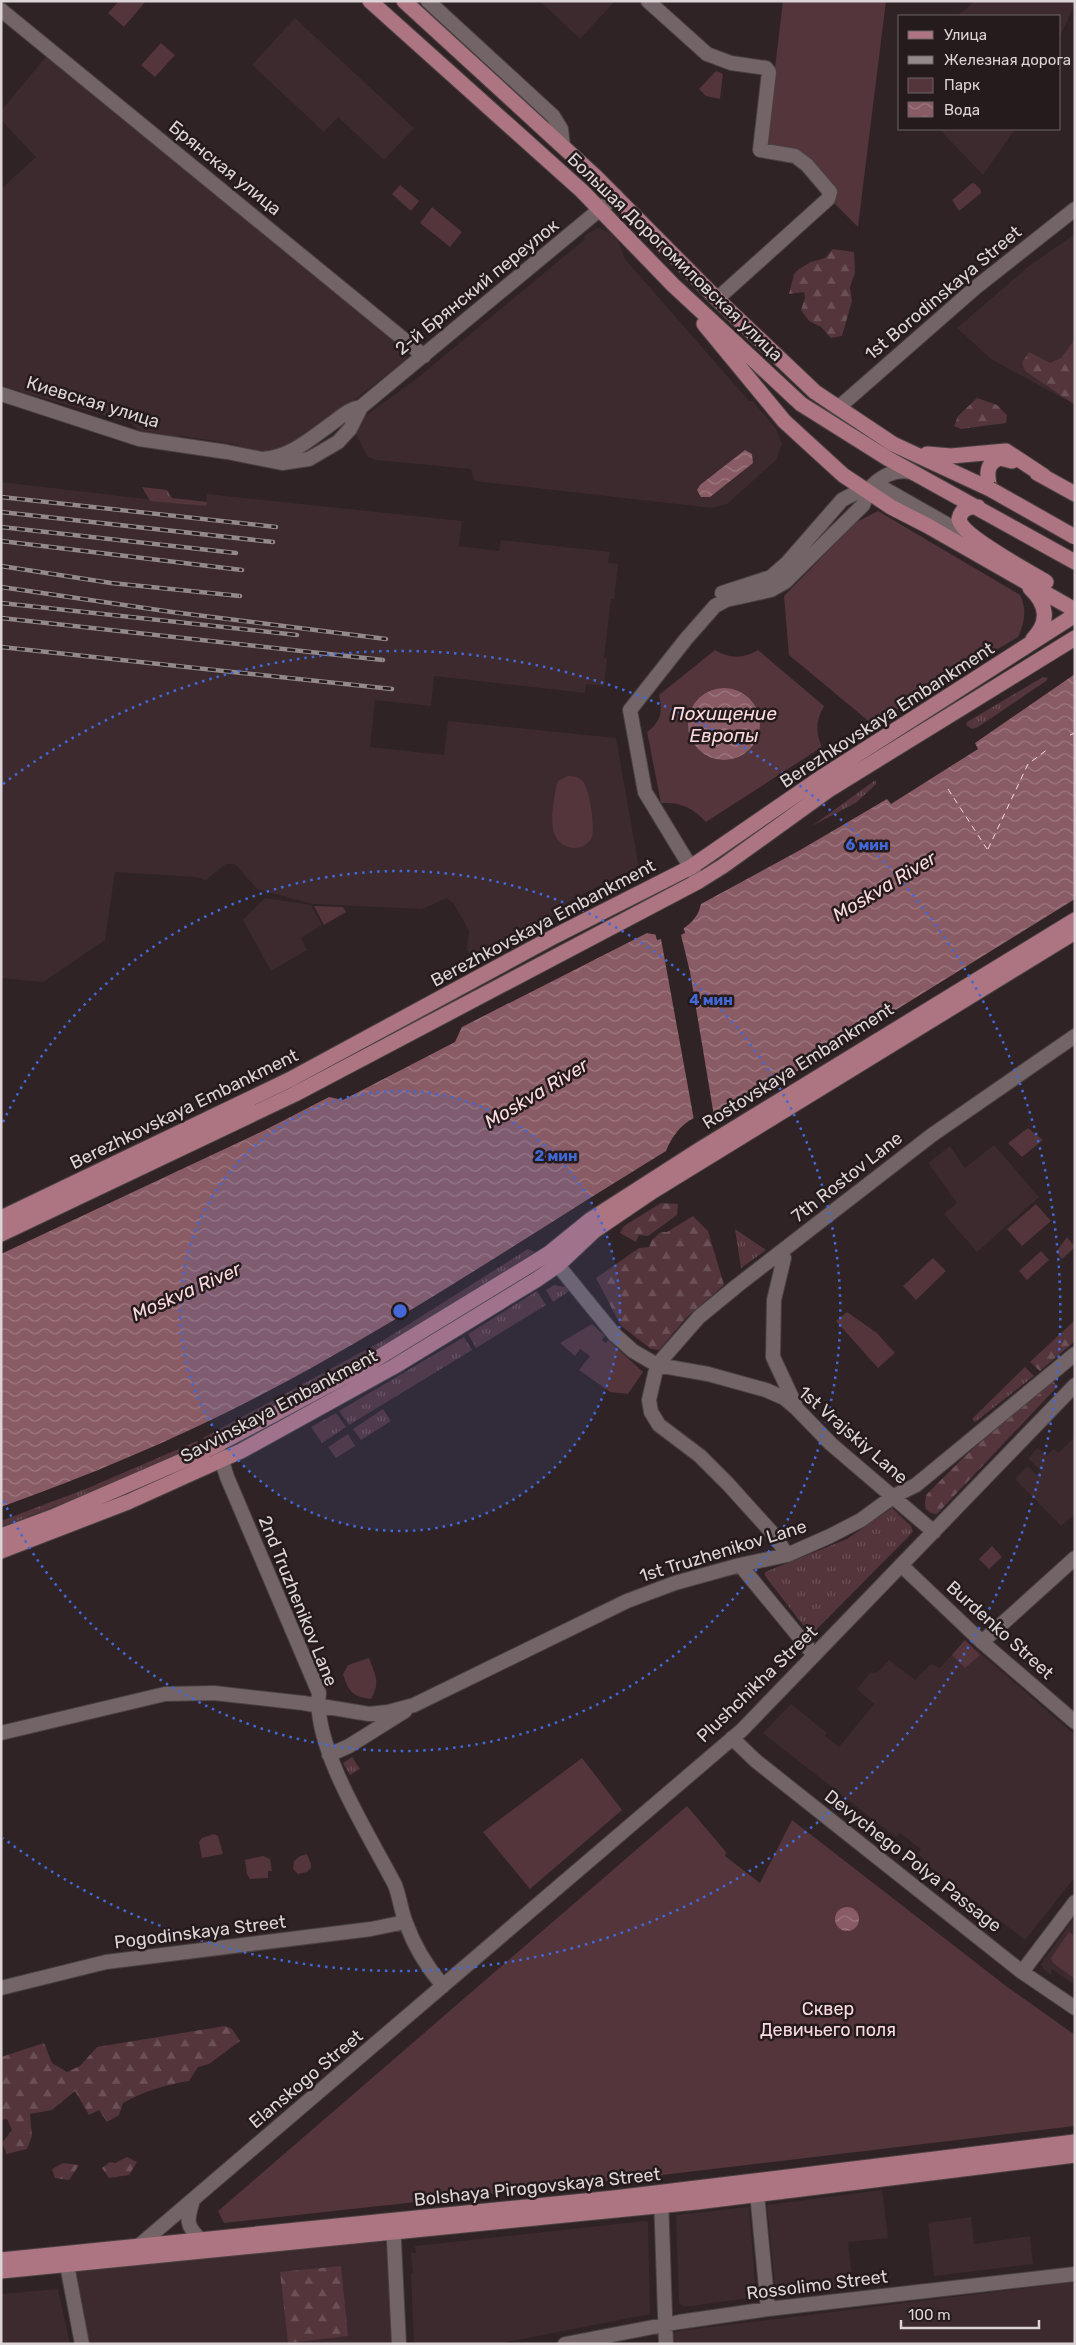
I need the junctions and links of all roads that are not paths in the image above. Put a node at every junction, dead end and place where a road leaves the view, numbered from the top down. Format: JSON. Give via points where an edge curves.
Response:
{"nodes":[{"id":1,"x":370,"y":1,"type":"edge"},
{"id":2,"x":404,"y":1,"type":"edge"},
{"id":3,"x":428,"y":1,"type":"edge"},
{"id":4,"x":648,"y":1,"type":"edge"},
{"id":5,"x":3,"y":11,"type":"edge"},
{"id":6,"x":565,"y":148,"type":"junction"},
{"id":7,"x":551,"y":162,"type":"junction"},
{"id":8,"x":616,"y":196,"type":"junction"},
{"id":9,"x":601,"y":209,"type":"junction"},
{"id":10,"x":1075,"y":209,"type":"edge"},
{"id":11,"x":674,"y":285,"type":"junction"},
{"id":12,"x":717,"y":299,"type":"junction"},
{"id":13,"x":424,"y":356,"type":"junction"},
{"id":14,"x":1,"y":394,"type":"edge"},
{"id":15,"x":361,"y":407,"type":"junction"},
{"id":16,"x":838,"y":408,"type":"junction"},
{"id":17,"x":330,"y":425,"type":"junction"},
{"id":18,"x":338,"y":442,"type":"junction"},
{"id":19,"x":893,"y":444,"type":"junction"},
{"id":20,"x":263,"y":459,"type":"junction"},
{"id":21,"x":916,"y":474,"type":"junction"},
{"id":22,"x":1044,"y":476,"type":"junction"},
{"id":23,"x":990,"y":489,"type":"junction"},
{"id":24,"x":867,"y":491,"type":"junction"},
{"id":25,"x":1075,"y":494,"type":"edge"},
{"id":26,"x":978,"y":507,"type":"junction"},
{"id":27,"x":1075,"y":538,"type":"edge"},
{"id":28,"x":979,"y":541,"type":"junction"},
{"id":29,"x":1075,"y":562,"type":"edge"},
{"id":30,"x":1015,"y":576,"type":"junction"},
{"id":31,"x":1075,"y":600,"type":"edge"},
{"id":32,"x":1075,"y":610,"type":"edge"},
{"id":33,"x":1075,"y":615,"type":"edge"},
{"id":34,"x":1075,"y":638,"type":"edge"},
{"id":35,"x":1024,"y":649,"type":"junction"},
{"id":36,"x":691,"y":867,"type":"junction"},
{"id":37,"x":699,"y":881,"type":"junction"},
{"id":38,"x":636,"y":895,"type":"junction"},
{"id":39,"x":644,"y":909,"type":"junction"},
{"id":40,"x":1075,"y":920,"type":"edge"},
{"id":41,"x":1075,"y":932,"type":"edge"},
{"id":42,"x":1075,"y":1036,"type":"edge"},
{"id":43,"x":1,"y":1218,"type":"edge"},
{"id":44,"x":1,"y":1234,"type":"edge"},
{"id":45,"x":779,"y":1254,"type":"junction"},
{"id":46,"x":553,"y":1259,"type":"junction"},
{"id":47,"x":1075,"y":1354,"type":"edge"},
{"id":48,"x":657,"y":1364,"type":"junction"},
{"id":49,"x":1075,"y":1386,"type":"edge"},
{"id":50,"x":797,"y":1409,"type":"junction"},
{"id":51,"x":217,"y":1445,"type":"junction"},
{"id":52,"x":222,"y":1461,"type":"junction"},
{"id":53,"x":894,"y":1496,"type":"junction"},
{"id":54,"x":934,"y":1532,"type":"junction"},
{"id":55,"x":1,"y":1536,"type":"edge"},
{"id":56,"x":1,"y":1551,"type":"edge"},
{"id":57,"x":787,"y":1555,"type":"junction"},
{"id":58,"x":1075,"y":1558,"type":"edge"},
{"id":59,"x":740,"y":1564,"type":"junction"},
{"id":60,"x":901,"y":1565,"type":"junction"},
{"id":61,"x":982,"y":1642,"type":"junction"},
{"id":62,"x":814,"y":1655,"type":"junction"},
{"id":63,"x":414,"y":1705,"type":"junction"},
{"id":64,"x":317,"y":1706,"type":"junction"},
{"id":65,"x":1073,"y":1717,"type":"edge"},
{"id":66,"x":1,"y":1733,"type":"edge"},
{"id":67,"x":732,"y":1738,"type":"junction"},
{"id":68,"x":329,"y":1755,"type":"junction"},
{"id":69,"x":1075,"y":1902,"type":"edge"},
{"id":70,"x":405,"y":1922,"type":"junction"},
{"id":71,"x":1022,"y":1972,"type":"junction"},
{"id":72,"x":443,"y":1986,"type":"junction"},
{"id":73,"x":1,"y":1988,"type":"edge"},
{"id":74,"x":1075,"y":2008,"type":"edge"},
{"id":75,"x":1075,"y":2142,"type":"edge"},
{"id":76,"x":1075,"y":2155,"type":"edge"},
{"id":77,"x":757,"y":2188,"type":"junction"},
{"id":78,"x":662,"y":2199,"type":"junction"},
{"id":79,"x":193,"y":2200,"type":"junction"},
{"id":80,"x":393,"y":2227,"type":"junction"},
{"id":81,"x":201,"y":2240,"type":"junction"},
{"id":82,"x":138,"y":2247,"type":"junction"},
{"id":83,"x":120,"y":2259,"type":"junction"},
{"id":84,"x":1,"y":2260,"type":"edge"},
{"id":85,"x":67,"y":2265,"type":"junction"},
{"id":86,"x":1,"y":2271,"type":"edge"},
{"id":87,"x":1075,"y":2274,"type":"edge"},
{"id":88,"x":768,"y":2309,"type":"junction"},
{"id":89,"x":666,"y":2324,"type":"junction"},
{"id":90,"x":82,"y":2344,"type":"edge"},
{"id":91,"x":399,"y":2344,"type":"edge"},
{"id":92,"x":565,"y":2344,"type":"edge"},
{"id":93,"x":666,"y":2344,"type":"edge"}],
"edges":[{"from":1,"to":7,"type":"main road","name":"Большая Дорогомиловская улица"},
{"from":2,"to":6,"type":"main road","name":"Большая Дорогомиловская улица"},
{"from":3,"to":6,"type":"street","via":[[553,116],[561,130]]},
{"from":4,"to":12,"type":"street","via":[[707,54],[766,68],[769,72],[760,150],[789,154],[799,159],[829,189],[830,196]]},
{"from":5,"to":13,"type":"street","name":"Брянская улица"},
{"from":6,"to":7,"type":"street","via":[[568,154],[565,162],[559,165]]},
{"from":6,"to":8,"type":"main road","name":"Большая Дорогомиловская улица"},
{"from":7,"to":9,"type":"main road","name":"Большая Дорогомиловская улица"},
{"from":8,"to":9,"type":"street","name":"2-й Брянский переулок"},
{"from":8,"to":12,"type":"main road","name":"Большая Дорогомиловская улица"},
{"from":9,"to":11,"type":"main road","name":"Большая Дорогомиловская улица"},
{"from":9,"to":13,"type":"street","name":"2-й Брянский переулок"},
{"from":10,"to":16,"type":"street","name":"1st Borodinskaya Street","via":[[975,288]]},
{"from":11,"to":21,"type":"main road","name":"Большая Дорогомиловская улица","via":[[801,404]]},
{"from":11,"to":24,"type":"main road","via":[[784,421],[828,462]]},
{"from":12,"to":16,"type":"main road","name":"Большая Дорогомиловская улица","via":[[815,392]]},
{"from":13,"to":15,"type":"street","name":"2-й Брянский переулок"},
{"from":14,"to":20,"type":"street","name":"Киевская улица","via":[[139,439]]},
{"from":15,"to":17,"type":"street","name":"2-й Брянский переулок","via":[[348,411]]},
{"from":15,"to":18,"type":"street","name":"2-й Брянский переулок","via":[[350,429]]},
{"from":16,"to":19,"type":"main road","name":"Большая Дорогомиловская улица"},
{"from":17,"to":18,"type":"street","via":[[327,436]]},
{"from":17,"to":20,"type":"street","name":"2-й Брянский переулок","via":[[290,453]]},
{"from":18,"to":20,"type":"street","name":"2-й Брянский переулок","via":[[309,459],[282,463]]},
{"from":19,"to":22,"type":"main road","via":[[938,456],[1006,451]]},
{"from":19,"to":23,"type":"main road","name":"Большая Дорогомиловская улица"},
{"from":21,"to":24,"type":"street","via":[[906,470],[893,472]]},
{"from":21,"to":26,"type":"main road","name":"Большая Дорогомиловская улица"},
{"from":22,"to":23,"type":"main road","via":[[1000,458],[988,470]]},
{"from":22,"to":25,"type":"main road"},
{"from":23,"to":27,"type":"main road","name":"Большая Дорогомиловская улица","bridge":true},
{"from":24,"to":28,"type":"street","via":[[886,489]]},
{"from":24,"to":30,"type":"main road"},
{"from":24,"to":36,"type":"street","via":[[863,505],[791,577],[771,590],[720,603],[686,638],[630,710],[645,792]]},
{"from":26,"to":28,"type":"main road","via":[[962,511],[959,519],[964,530]]},
{"from":26,"to":29,"type":"main road","name":"Большая Дорогомиловская улица"},
{"from":28,"to":31,"type":"main road"},
{"from":30,"to":32,"type":"main road"},
{"from":30,"to":35,"type":"main road","via":[[1037,595],[1045,616],[1041,630]]},
{"from":33,"to":35,"type":"main road","name":"Berezhkovskaya Embankment"},
{"from":34,"to":37,"type":"main road","name":"Berezhkovskaya Embankment","via":[[830,789]]},
{"from":35,"to":36,"type":"main road","name":"Berezhkovskaya Embankment","via":[[822,777]]},
{"from":36,"to":37,"type":"street"},
{"from":36,"to":38,"type":"main road","name":"Berezhkovskaya Embankment"},
{"from":37,"to":39,"type":"main road","name":"Berezhkovskaya Embankment"},
{"from":38,"to":39,"type":"street","via":[[642,894],[647,898]]},
{"from":38,"to":43,"type":"main road","name":"Berezhkovskaya Embankment","via":[[289,1080]]},
{"from":39,"to":44,"type":"main road","name":"Berezhkovskaya Embankment","via":[[295,1094]]},
{"from":40,"to":46,"type":"main road","name":"Rostovskaya Embankment","via":[[620,1199]]},
{"from":41,"to":46,"type":"main road","name":"Rostovskaya Embankment","via":[[653,1191]]},
{"from":42,"to":45,"type":"street","name":"7th Rostov Lane","via":[[932,1135]]},
{"from":45,"to":48,"type":"street","name":"7th Rostov Lane","via":[[699,1317]]},
{"from":45,"to":50,"type":"street","via":[[784,1258],[774,1300],[773,1357]]},
{"from":46,"to":48,"type":"street","name":"1st Vrajskiy Lane","via":[[614,1334],[633,1351]]},
{"from":46,"to":51,"type":"main road","name":"Savvinskaya Embankment"},
{"from":46,"to":52,"type":"main road","name":"Savvinskaya Embankment","via":[[396,1366]]},
{"from":47,"to":53,"type":"street","name":"1st Truzhenikov Lane","via":[[916,1485]]},
{"from":48,"to":50,"type":"street","name":"1st Vrajskiy Lane","via":[[766,1390]]},
{"from":48,"to":57,"type":"street","via":[[649,1400],[651,1412],[659,1425],[700,1456],[728,1484],[775,1536]]},
{"from":49,"to":54,"type":"street","name":"Plushchikha Street"},
{"from":50,"to":53,"type":"street","name":"1st Vrajskiy Lane","via":[[831,1444]]},
{"from":51,"to":52,"type":"street","name":"2nd Truzhenikov Lane"},
{"from":51,"to":55,"type":"main road","name":"Savvinskaya Embankment","via":[[120,1489]]},
{"from":52,"to":56,"type":"main road","name":"Savvinskaya Embankment","via":[[78,1523]]},
{"from":52,"to":64,"type":"street","name":"2nd Truzhenikov Lane","via":[[319,1693]]},
{"from":53,"to":54,"type":"street","name":"1st Vrajskiy Lane"},
{"from":53,"to":57,"type":"street","name":"1st Truzhenikov Lane","via":[[861,1520]]},
{"from":54,"to":60,"type":"street","name":"Plushchikha Street"},
{"from":57,"to":59,"type":"street","name":"1st Truzhenikov Lane"},
{"from":58,"to":61,"type":"street"},
{"from":59,"to":62,"type":"street"},
{"from":59,"to":63,"type":"street","name":"1st Truzhenikov Lane","via":[[675,1582],[627,1601]]},
{"from":60,"to":61,"type":"street","name":"Burdenko Street"},
{"from":60,"to":62,"type":"street","name":"Plushchikha Street"},
{"from":61,"to":65,"type":"street","name":"Burdenko Street"},
{"from":62,"to":67,"type":"street","name":"Plushchikha Street"},
{"from":63,"to":64,"type":"street","name":"1st Truzhenikov Lane","via":[[369,1714]]},
{"from":63,"to":68,"type":"street","via":[[384,1726]]},
{"from":64,"to":66,"type":"street","name":"1st Truzhenikov Lane","via":[[214,1693],[165,1694]]},
{"from":64,"to":68,"type":"street","name":"2nd Truzhenikov Lane"},
{"from":67,"to":71,"type":"street","name":"Devychego Polya Passage","via":[[756,1761]]},
{"from":67,"to":72,"type":"street","name":"Plushchikha Street"},
{"from":68,"to":70,"type":"street","name":"2nd Truzhenikov Lane","via":[[395,1885]]},
{"from":69,"to":71,"type":"street"},
{"from":70,"to":72,"type":"street","name":"2nd Truzhenikov Lane","via":[[428,1968]]},
{"from":70,"to":73,"type":"street","name":"Pogodinskaya Street","via":[[106,1962]]},
{"from":71,"to":74,"type":"street","name":"Devychego Polya Passage"},
{"from":72,"to":79,"type":"street","name":"Elanskogo Street"},
{"from":75,"to":77,"type":"main road","name":"Bolshaya Pirogovskaya Street"},
{"from":76,"to":77,"type":"main road","name":"Bolshaya Pirogovskaya Street"},
{"from":77,"to":78,"type":"main road","name":"Bolshaya Pirogovskaya Street"},
{"from":77,"to":88,"type":"street"},
{"from":78,"to":80,"type":"main road","name":"Bolshaya Pirogovskaya Street"},
{"from":78,"to":89,"type":"street"},
{"from":79,"to":81,"type":"street","via":[[188,2220],[190,2230]]},
{"from":79,"to":82,"type":"street","name":"Elanskogo Street"},
{"from":80,"to":81,"type":"main road","name":"Bolshaya Pirogovskaya Street"},
{"from":80,"to":83,"type":"main road","name":"Bolshaya Pirogovskaya Street"},
{"from":80,"to":91,"type":"street"},
{"from":81,"to":82,"type":"main road","name":"Bolshaya Pirogovskaya Street"},
{"from":82,"to":83,"type":"street","name":"Elanskogo Street"},
{"from":82,"to":84,"type":"main road","name":"Bolshaya Pirogovskaya Street"},
{"from":83,"to":85,"type":"main road","name":"Bolshaya Pirogovskaya Street"},
{"from":85,"to":86,"type":"main road","name":"Bolshaya Pirogovskaya Street"},
{"from":85,"to":90,"type":"street"},
{"from":87,"to":88,"type":"street","name":"Rossolimo Street"},
{"from":88,"to":89,"type":"street","name":"Rossolimo Street"},
{"from":89,"to":92,"type":"street","name":"Rossolimo Street"},
{"from":89,"to":93,"type":"street"}]}
